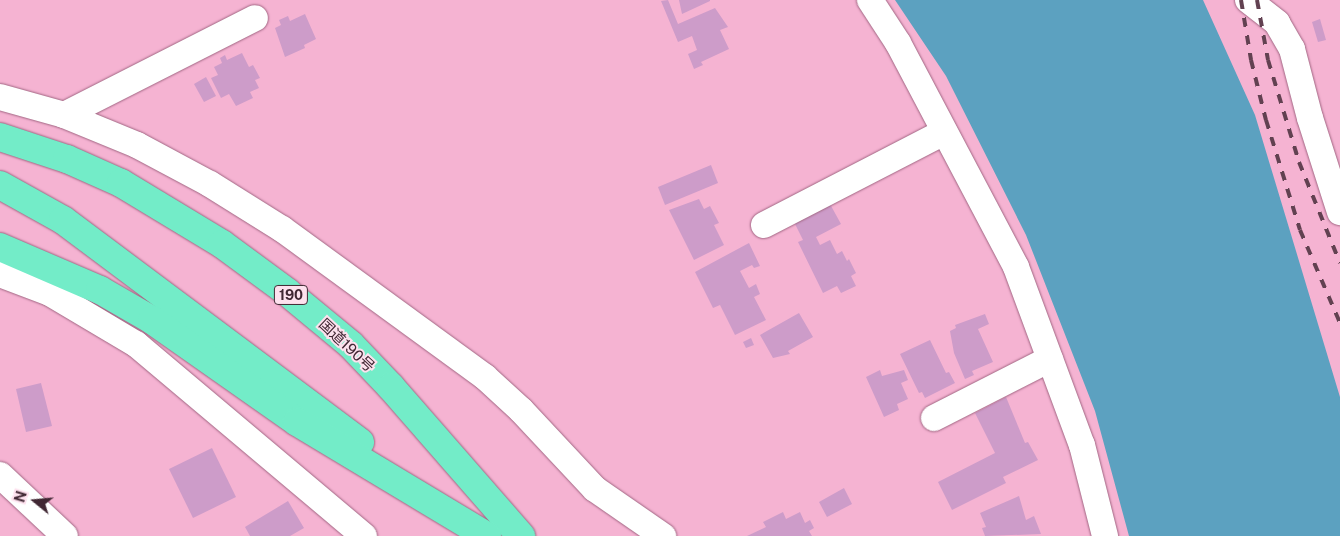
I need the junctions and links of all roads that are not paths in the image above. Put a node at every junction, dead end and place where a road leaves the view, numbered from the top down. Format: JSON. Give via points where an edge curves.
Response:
{"nodes":[{"id":1,"x":870,"y":0,"type":"edge"},
{"id":2,"x":1248,"y":0,"type":"edge"},
{"id":3,"x":1276,"y":12,"type":"edge"},
{"id":4,"x":256,"y":18,"type":"dead end"},
{"id":5,"x":0,"y":96,"type":"edge"},
{"id":6,"x":64,"y":115,"type":"junction"},
{"id":7,"x":944,"y":132,"type":"junction"},
{"id":8,"x":0,"y":137,"type":"edge"},
{"id":9,"x":0,"y":185,"type":"edge"},
{"id":10,"x":1340,"y":212,"type":"edge"},
{"id":11,"x":764,"y":225,"type":"dead end"},
{"id":12,"x":0,"y":246,"type":"edge"},
{"id":13,"x":0,"y":274,"type":"edge"},
{"id":14,"x":1050,"y":359,"type":"junction"},
{"id":15,"x":934,"y":418,"type":"dead end"},
{"id":16,"x":0,"y":475,"type":"edge"},
{"id":17,"x":459,"y":517,"type":"junction"},
{"id":18,"x":65,"y":536,"type":"edge"},
{"id":19,"x":364,"y":536,"type":"edge"},
{"id":20,"x":487,"y":536,"type":"edge"},
{"id":21,"x":521,"y":536,"type":"edge"},
{"id":22,"x":663,"y":536,"type":"edge"},
{"id":23,"x":1105,"y":536,"type":"edge"}],
"edges":[{"from":1,"to":7,"type":"street","via":[[898,43]]},
{"from":2,"to":3,"type":"street"},
{"from":3,"to":10,"type":"street","via":[[1292,48]]},
{"from":4,"to":6,"type":"street"},
{"from":5,"to":6,"type":"street"},
{"from":6,"to":22,"type":"street","via":[[137,145],[210,184],[282,229],[485,377],[521,410],[595,489]]},
{"from":7,"to":11,"type":"street"},
{"from":7,"to":14,"type":"street","via":[[1016,267]]},
{"from":8,"to":21,"type":"highway","name":"国道190号","number":"190","via":[[67,159],[121,183],[222,244],[287,292],[351,345],[378,373]]},
{"from":9,"to":17,"type":"highway","via":[[63,220]]},
{"from":12,"to":17,"type":"highway","via":[[100,290],[152,320],[297,422]]},
{"from":13,"to":19,"type":"street","via":[[50,293],[136,344]]},
{"from":14,"to":15,"type":"street"},
{"from":14,"to":23,"type":"street","via":[[1082,445]]},
{"from":16,"to":18,"type":"street"},
{"from":17,"to":20,"type":"highway"}]}
